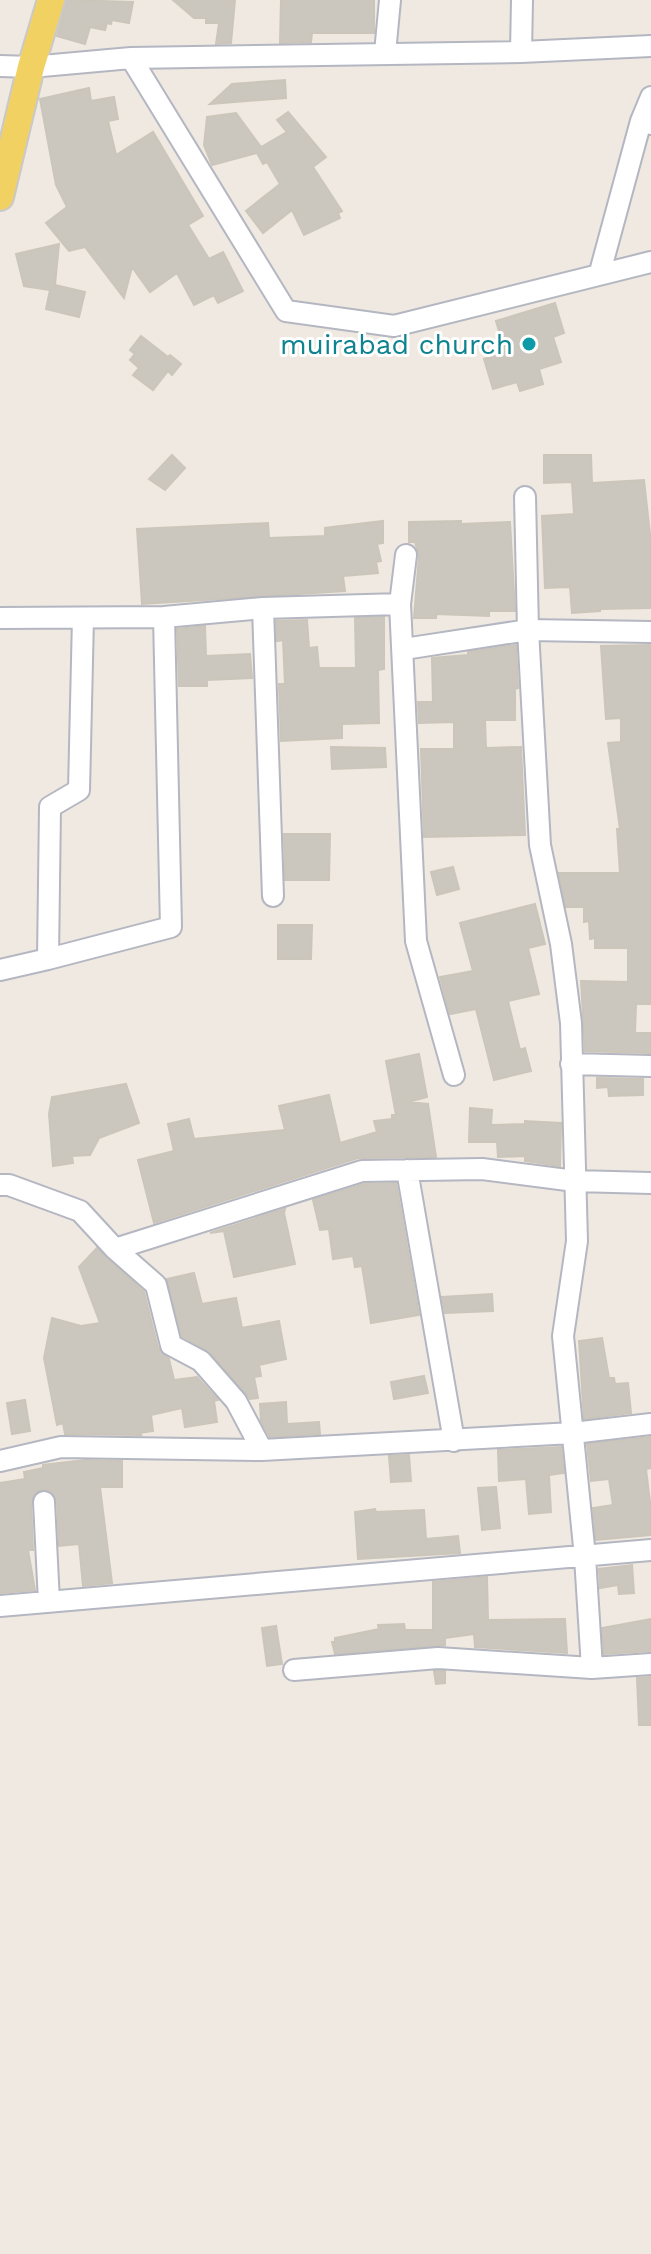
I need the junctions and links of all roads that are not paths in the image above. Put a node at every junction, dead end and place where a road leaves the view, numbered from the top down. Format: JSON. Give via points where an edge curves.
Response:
{"nodes":[{"id":1,"x":34,"y":0,"type":"edge"},
{"id":2,"x":51,"y":0,"type":"edge"},
{"id":3,"x":390,"y":0,"type":"edge"},
{"id":4,"x":522,"y":0,"type":"edge"},
{"id":5,"x":651,"y":46,"type":"edge"},
{"id":6,"x":521,"y":52,"type":"junction"},
{"id":7,"x":385,"y":53,"type":"junction"},
{"id":8,"x":131,"y":58,"type":"junction"},
{"id":9,"x":16,"y":67,"type":"edge"},
{"id":10,"x":651,"y":97,"type":"edge"},
{"id":11,"x":646,"y":123,"type":"edge"},
{"id":12,"x":0,"y":128,"type":"edge"},
{"id":13,"x":0,"y":197,"type":"edge"},
{"id":14,"x":651,"y":262,"type":"edge"},
{"id":15,"x":600,"y":272,"type":"junction"},
{"id":16,"x":525,"y":497,"type":"dead end"},
{"id":17,"x":406,"y":555,"type":"dead end"},
{"id":18,"x":400,"y":604,"type":"junction"},
{"id":19,"x":263,"y":608,"type":"junction"},
{"id":20,"x":164,"y":617,"type":"junction"},
{"id":21,"x":0,"y":618,"type":"edge"},
{"id":22,"x":83,"y":618,"type":"junction"},
{"id":23,"x":528,"y":630,"type":"junction"},
{"id":24,"x":651,"y":632,"type":"edge"},
{"id":25,"x":404,"y":649,"type":"junction"},
{"id":26,"x":273,"y":896,"type":"dead end"},
{"id":27,"x":48,"y":959,"type":"junction"},
{"id":28,"x":0,"y":970,"type":"edge"},
{"id":29,"x":571,"y":1064,"type":"junction"},
{"id":30,"x":651,"y":1066,"type":"edge"},
{"id":31,"x":454,"y":1075,"type":"dead end"},
{"id":32,"x":407,"y":1170,"type":"junction"},
{"id":33,"x":575,"y":1181,"type":"junction"},
{"id":34,"x":651,"y":1183,"type":"edge"},
{"id":35,"x":0,"y":1185,"type":"edge"},
{"id":36,"x":115,"y":1249,"type":"junction"},
{"id":37,"x":651,"y":1424,"type":"edge"},
{"id":38,"x":573,"y":1433,"type":"junction"},
{"id":39,"x":454,"y":1441,"type":"junction"},
{"id":40,"x":262,"y":1450,"type":"junction"},
{"id":41,"x":0,"y":1461,"type":"edge"},
{"id":42,"x":44,"y":1502,"type":"dead end"},
{"id":43,"x":651,"y":1550,"type":"edge"},
{"id":44,"x":585,"y":1557,"type":"junction"},
{"id":45,"x":49,"y":1602,"type":"junction"},
{"id":46,"x":0,"y":1606,"type":"edge"},
{"id":47,"x":651,"y":1664,"type":"edge"},
{"id":48,"x":592,"y":1668,"type":"junction"},
{"id":49,"x":294,"y":1670,"type":"dead end"}],
"edges":[{"from":1,"to":9,"type":"main road"},
{"from":2,"to":9,"type":"main road"},
{"from":3,"to":7,"type":"street"},
{"from":4,"to":6,"type":"street"},
{"from":5,"to":6,"type":"street"},
{"from":6,"to":7,"type":"street"},
{"from":7,"to":8,"type":"street"},
{"from":8,"to":9,"type":"street"},
{"from":8,"to":15,"type":"street","via":[[286,311],[394,326]]},
{"from":9,"to":12,"type":"main road"},
{"from":9,"to":13,"type":"main road"},
{"from":10,"to":11,"type":"street"},
{"from":11,"to":15,"type":"street"},
{"from":14,"to":15,"type":"street"},
{"from":16,"to":23,"type":"street"},
{"from":17,"to":18,"type":"street"},
{"from":18,"to":19,"type":"street"},
{"from":18,"to":25,"type":"street"},
{"from":19,"to":20,"type":"street"},
{"from":19,"to":26,"type":"street"},
{"from":20,"to":22,"type":"street"},
{"from":20,"to":27,"type":"street","via":[[171,927]]},
{"from":21,"to":22,"type":"street"},
{"from":22,"to":27,"type":"street","via":[[79,790],[50,807]]},
{"from":23,"to":24,"type":"street"},
{"from":23,"to":25,"type":"street"},
{"from":23,"to":29,"type":"street","via":[[540,845],[561,944]]},
{"from":25,"to":31,"type":"street","via":[[416,941]]},
{"from":27,"to":28,"type":"street"},
{"from":29,"to":30,"type":"street"},
{"from":29,"to":33,"type":"street"},
{"from":32,"to":33,"type":"street","via":[[482,1169]]},
{"from":32,"to":36,"type":"street","via":[[362,1171]]},
{"from":32,"to":39,"type":"street"},
{"from":33,"to":34,"type":"street"},
{"from":33,"to":38,"type":"street","via":[[577,1241],[563,1336]]},
{"from":35,"to":36,"type":"street","via":[[80,1211]]},
{"from":36,"to":40,"type":"street","via":[[156,1285],[171,1345],[201,1361],[236,1401]]},
{"from":37,"to":38,"type":"street"},
{"from":38,"to":39,"type":"street"},
{"from":38,"to":44,"type":"street"},
{"from":39,"to":40,"type":"street"},
{"from":40,"to":41,"type":"street","via":[[61,1447]]},
{"from":42,"to":45,"type":"street"},
{"from":43,"to":44,"type":"street"},
{"from":44,"to":45,"type":"street"},
{"from":44,"to":48,"type":"street"},
{"from":45,"to":46,"type":"street"},
{"from":47,"to":48,"type":"street"},
{"from":48,"to":49,"type":"street","via":[[438,1658]]}]}
